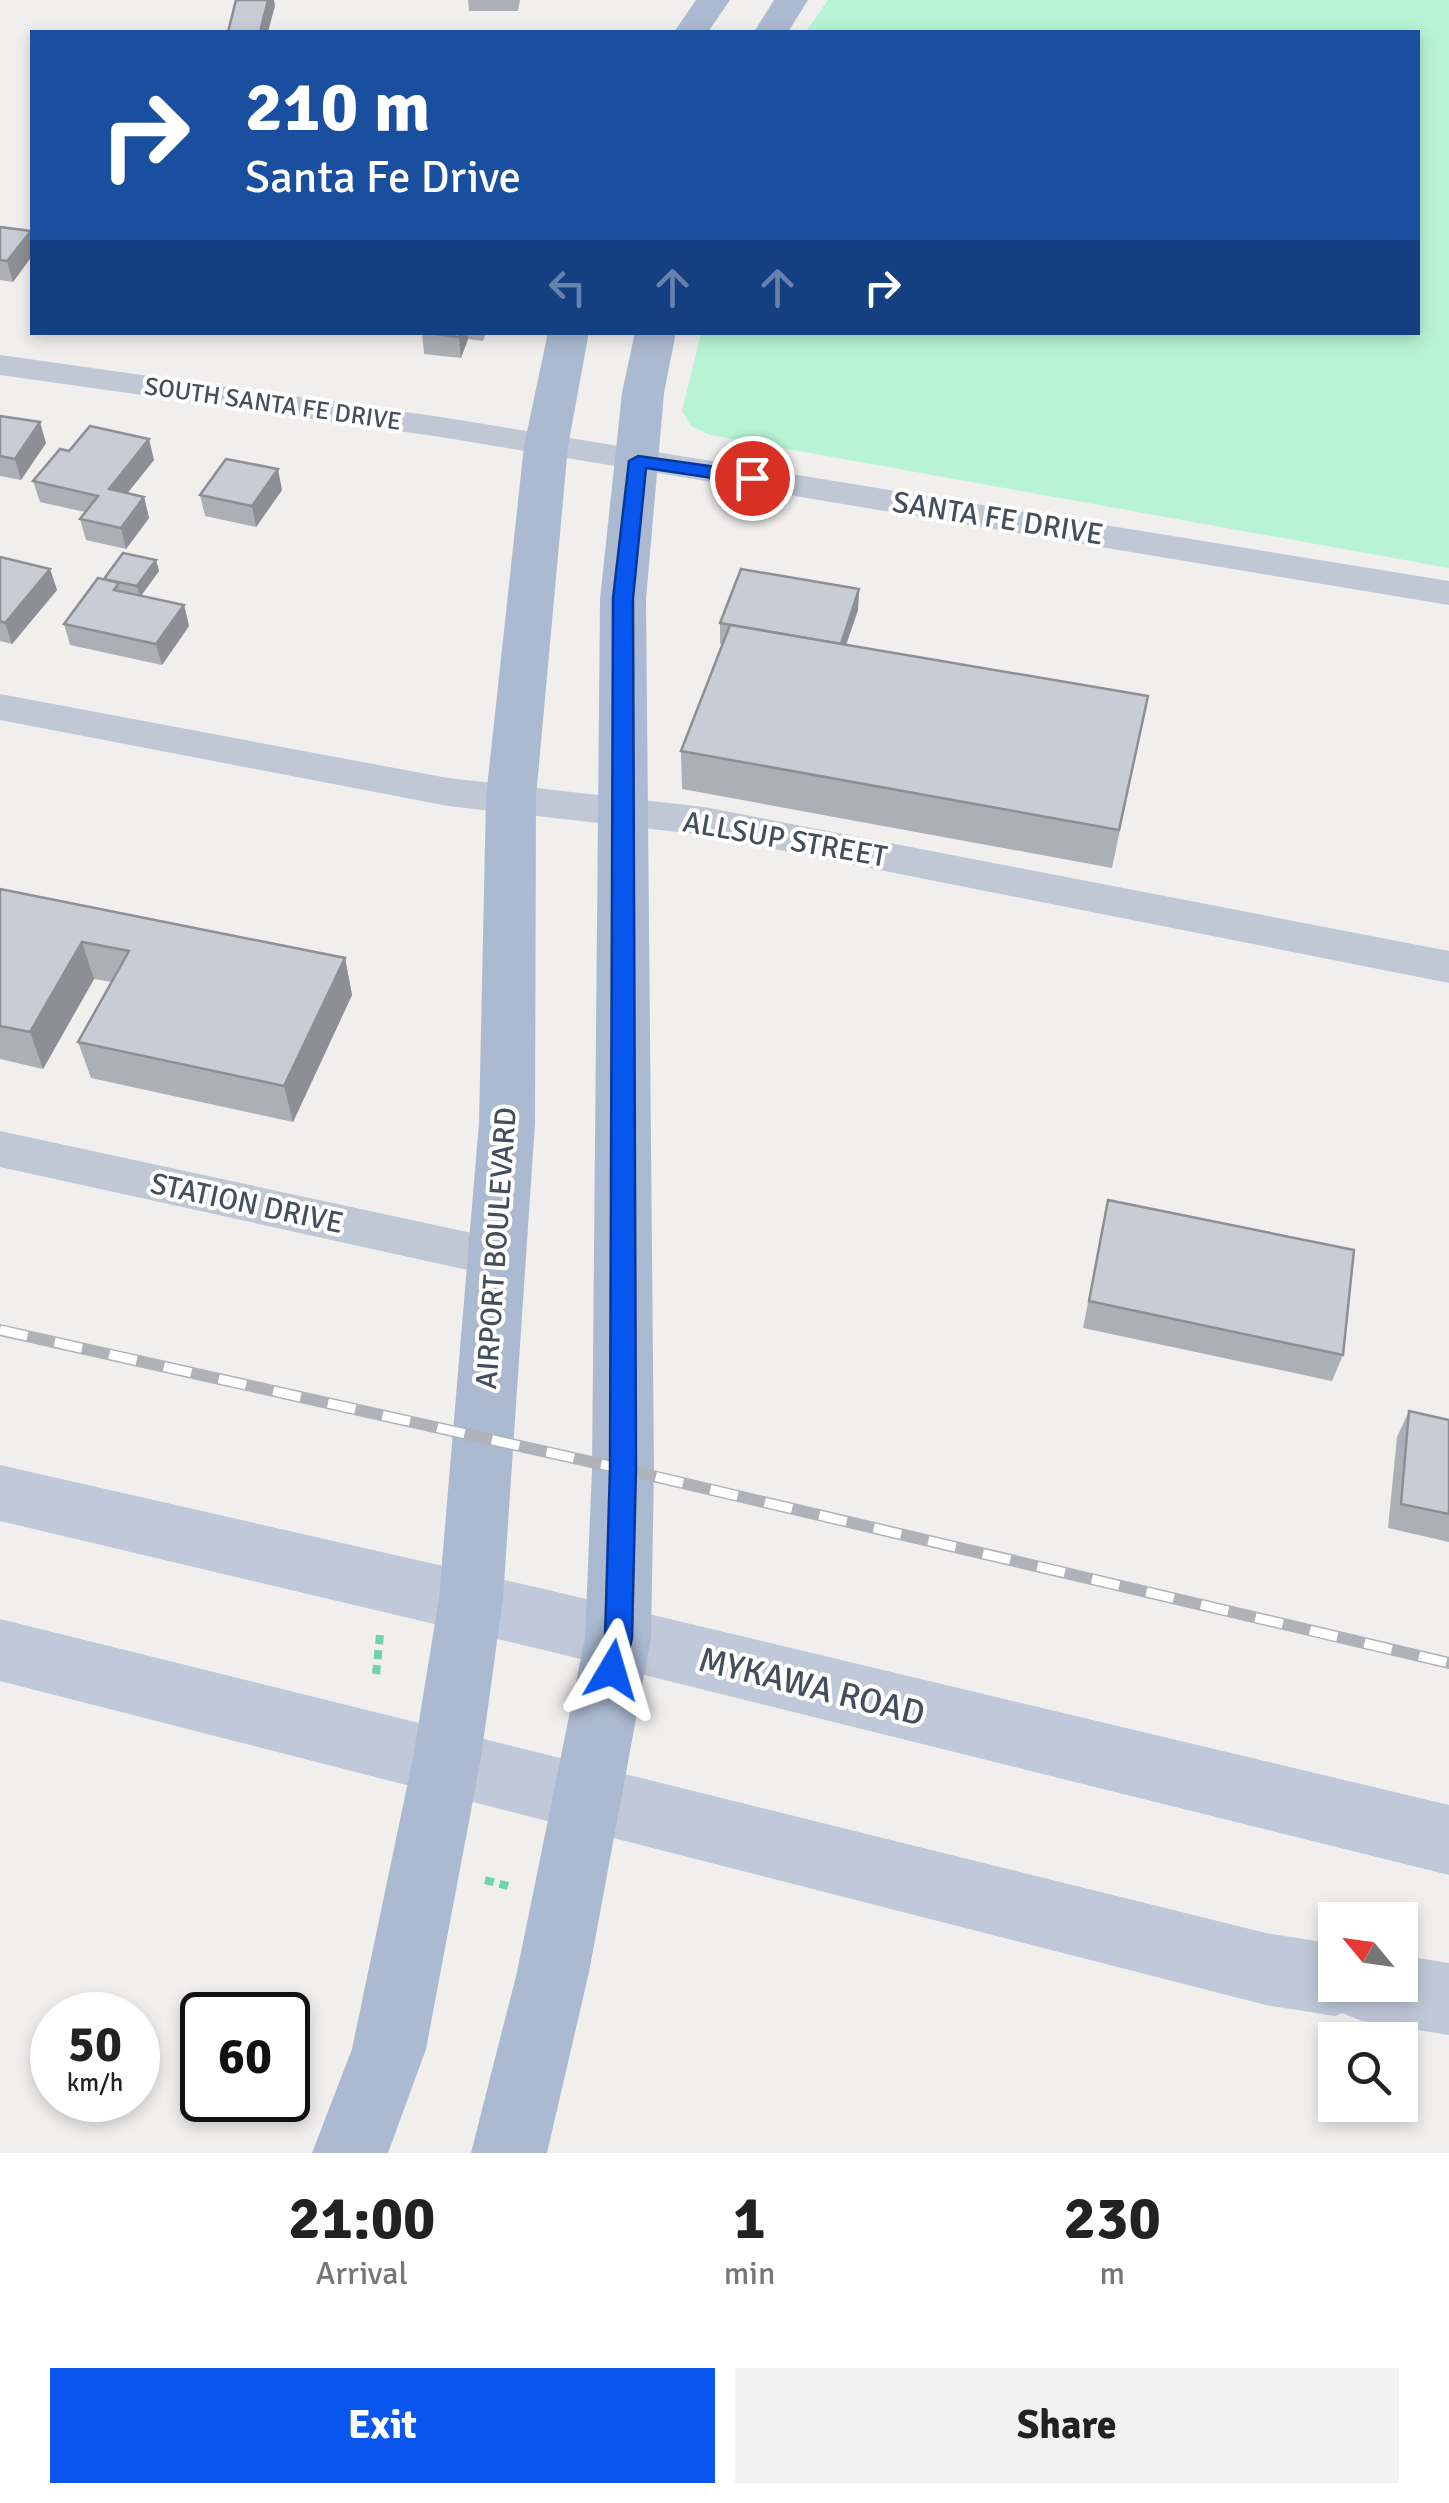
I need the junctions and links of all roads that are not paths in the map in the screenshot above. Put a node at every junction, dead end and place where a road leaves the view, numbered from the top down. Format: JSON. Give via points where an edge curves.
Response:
{"nodes":[{"id":1,"x":713,"y":0,"type":"edge"},
{"id":2,"x":792,"y":0,"type":"edge"},
{"id":3,"x":691,"y":30,"type":"edge"},
{"id":4,"x":771,"y":30,"type":"edge"},
{"id":5,"x":567,"y":335,"type":"edge"},
{"id":6,"x":655,"y":335,"type":"edge"},
{"id":7,"x":0,"y":365,"type":"edge"},
{"id":8,"x":546,"y":446,"type":"junction"},
{"id":9,"x":638,"y":461,"type":"junction"},
{"id":10,"x":1449,"y":593,"type":"edge"},
{"id":11,"x":0,"y":707,"type":"edge"},
{"id":12,"x":512,"y":798,"type":"junction"},
{"id":13,"x":624,"y":812,"type":"junction"},
{"id":14,"x":1449,"y":968,"type":"edge"},
{"id":15,"x":0,"y":1150,"type":"edge"},
{"id":16,"x":495,"y":1257,"type":"junction"},
{"id":17,"x":0,"y":1493,"type":"edge"},
{"id":18,"x":470,"y":1598,"type":"junction"},
{"id":19,"x":618,"y":1638,"type":"junction"},
{"id":20,"x":0,"y":1650,"type":"edge"},
{"id":21,"x":446,"y":1758,"type":"junction"},
{"id":22,"x":590,"y":1797,"type":"junction"},
{"id":23,"x":1449,"y":1840,"type":"edge"},
{"id":24,"x":1318,"y":1977,"type":"edge"},
{"id":25,"x":1418,"y":1994,"type":"edge"},
{"id":26,"x":1449,"y":1999,"type":"edge"},
{"id":27,"x":350,"y":2153,"type":"edge"},
{"id":28,"x":508,"y":2153,"type":"edge"}],
"edges":[{"from":1,"to":3,"type":"main road"},
{"from":2,"to":4,"type":"main road"},
{"from":5,"to":8,"type":"main road","name":"AIRPORT BOULEVARD"},
{"from":6,"to":9,"type":"main road"},
{"from":7,"to":8,"type":"street","name":"SOUTH SANTA FE DRIVE"},
{"from":8,"to":9,"type":"street","name":"SANTA FE DRIVE"},
{"from":8,"to":12,"type":"main road","name":"AIRPORT BOULEVARD"},
{"from":9,"to":10,"type":"street","name":"SANTA FE DRIVE"},
{"from":9,"to":13,"type":"main road","via":[[623,598]]},
{"from":11,"to":12,"type":"street","name":"ALLSUP STREET","via":[[448,792]]},
{"from":12,"to":13,"type":"street","name":"ALLSUP STREET"},
{"from":12,"to":16,"type":"main road","name":"AIRPORT BOULEVARD","via":[[506,1123]]},
{"from":13,"to":14,"type":"street","name":"ALLSUP STREET","via":[[704,821]]},
{"from":13,"to":19,"type":"main road"},
{"from":15,"to":16,"type":"street","name":"STATION DRIVE"},
{"from":16,"to":18,"type":"main road","name":"AIRPORT BOULEVARD"},
{"from":17,"to":18,"type":"main road","name":"MYKAWA ROAD"},
{"from":18,"to":19,"type":"main road","name":"MYKAWA ROAD"},
{"from":18,"to":21,"type":"main road","name":"AIRPORT BOULEVARD"},
{"from":19,"to":22,"type":"main road"},
{"from":19,"to":23,"type":"main road","name":"MYKAWA ROAD"},
{"from":20,"to":21,"type":"main road"},
{"from":21,"to":22,"type":"main road"},
{"from":21,"to":27,"type":"main road","name":"AIRPORT BOULEVARD","via":[[389,2049]]},
{"from":22,"to":24,"type":"main road","via":[[758,1844]]},
{"from":22,"to":28,"type":"main road","via":[[526,2098]]},
{"from":25,"to":26,"type":"main road"}]}
